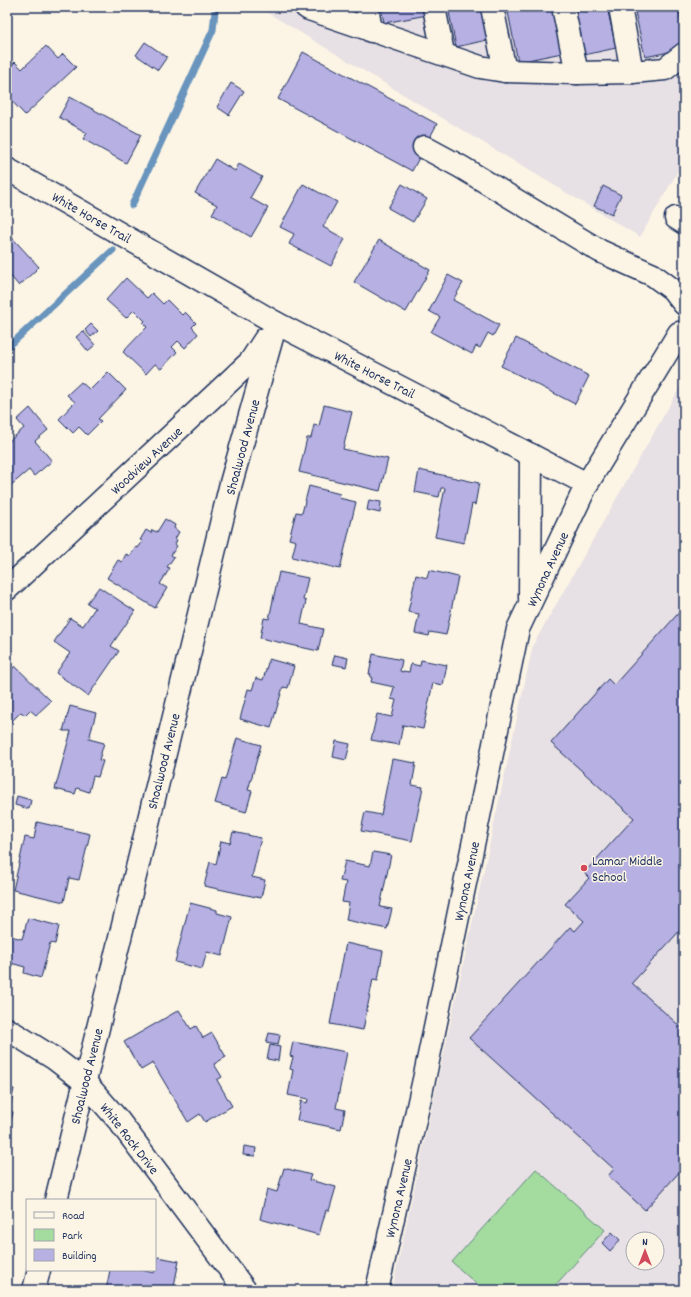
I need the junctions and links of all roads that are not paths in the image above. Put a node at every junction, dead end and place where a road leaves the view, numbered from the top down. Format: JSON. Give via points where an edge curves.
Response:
{"nodes":[{"id":1,"x":306,"y":7,"type":"edge"},
{"id":2,"x":367,"y":7,"type":"edge"},
{"id":3,"x":434,"y":7,"type":"edge"},
{"id":4,"x":492,"y":7,"type":"edge"},
{"id":5,"x":563,"y":7,"type":"edge"},
{"id":6,"x":620,"y":7,"type":"edge"},
{"id":7,"x":371,"y":31,"type":"junction"},
{"id":8,"x":443,"y":53,"type":"junction"},
{"id":9,"x":684,"y":54,"type":"edge"},
{"id":10,"x":505,"y":71,"type":"junction"},
{"id":11,"x":632,"y":72,"type":"junction"},
{"id":12,"x":577,"y":73,"type":"junction"},
{"id":13,"x":424,"y":147,"type":"dead end"},
{"id":14,"x":7,"y":169,"type":"edge"},
{"id":15,"x":684,"y":304,"type":"edge"},
{"id":16,"x":276,"y":323,"type":"junction"},
{"id":17,"x":684,"y":332,"type":"edge"},
{"id":18,"x":531,"y":455,"type":"junction"},
{"id":19,"x":588,"y":484,"type":"junction"},
{"id":20,"x":7,"y":589,"type":"edge"},
{"id":21,"x":530,"y":605,"type":"junction"},
{"id":22,"x":7,"y":1029,"type":"edge"},
{"id":23,"x":85,"y":1082,"type":"junction"},
{"id":24,"x":56,"y":1199,"type":"edge"},
{"id":25,"x":39,"y":1271,"type":"edge"},
{"id":26,"x":34,"y":1290,"type":"edge"},
{"id":27,"x":245,"y":1290,"type":"edge"},
{"id":28,"x":377,"y":1290,"type":"edge"}],
"edges":[{"from":1,"to":7,"type":"street"},
{"from":2,"to":7,"type":"street"},
{"from":3,"to":8,"type":"street"},
{"from":4,"to":10,"type":"street"},
{"from":5,"to":12,"type":"street"},
{"from":6,"to":11,"type":"street"},
{"from":7,"to":8,"type":"street"},
{"from":8,"to":10,"type":"street","via":[[480,67]]},
{"from":9,"to":11,"type":"street","via":[[665,69]]},
{"from":10,"to":12,"type":"street"},
{"from":11,"to":12,"type":"street"},
{"from":13,"to":15,"type":"street","via":[[600,251],[653,275],[672,290]]},
{"from":14,"to":16,"type":"street","name":"White Horse Trail"},
{"from":16,"to":18,"type":"street","name":"White Horse Trail"},
{"from":16,"to":20,"type":"street","name":"Woodview Avenue","via":[[250,362]]},
{"from":16,"to":23,"type":"street","name":"Shoalwood Avenue","via":[[231,483]]},
{"from":17,"to":19,"type":"street","via":[[679,333]]},
{"from":18,"to":19,"type":"street","name":"White Horse Trail"},
{"from":18,"to":21,"type":"street"},
{"from":19,"to":21,"type":"street","name":"Wynona Avenue"},
{"from":21,"to":28,"type":"street","name":"Wynona Avenue","via":[[518,629]]},
{"from":22,"to":23,"type":"street","name":"White Rock Drive","via":[[55,1059]]},
{"from":23,"to":24,"type":"street","name":"Shoalwood Avenue"},
{"from":23,"to":27,"type":"street","name":"White Rock Drive","via":[[119,1121]]},
{"from":25,"to":26,"type":"street"}]}
